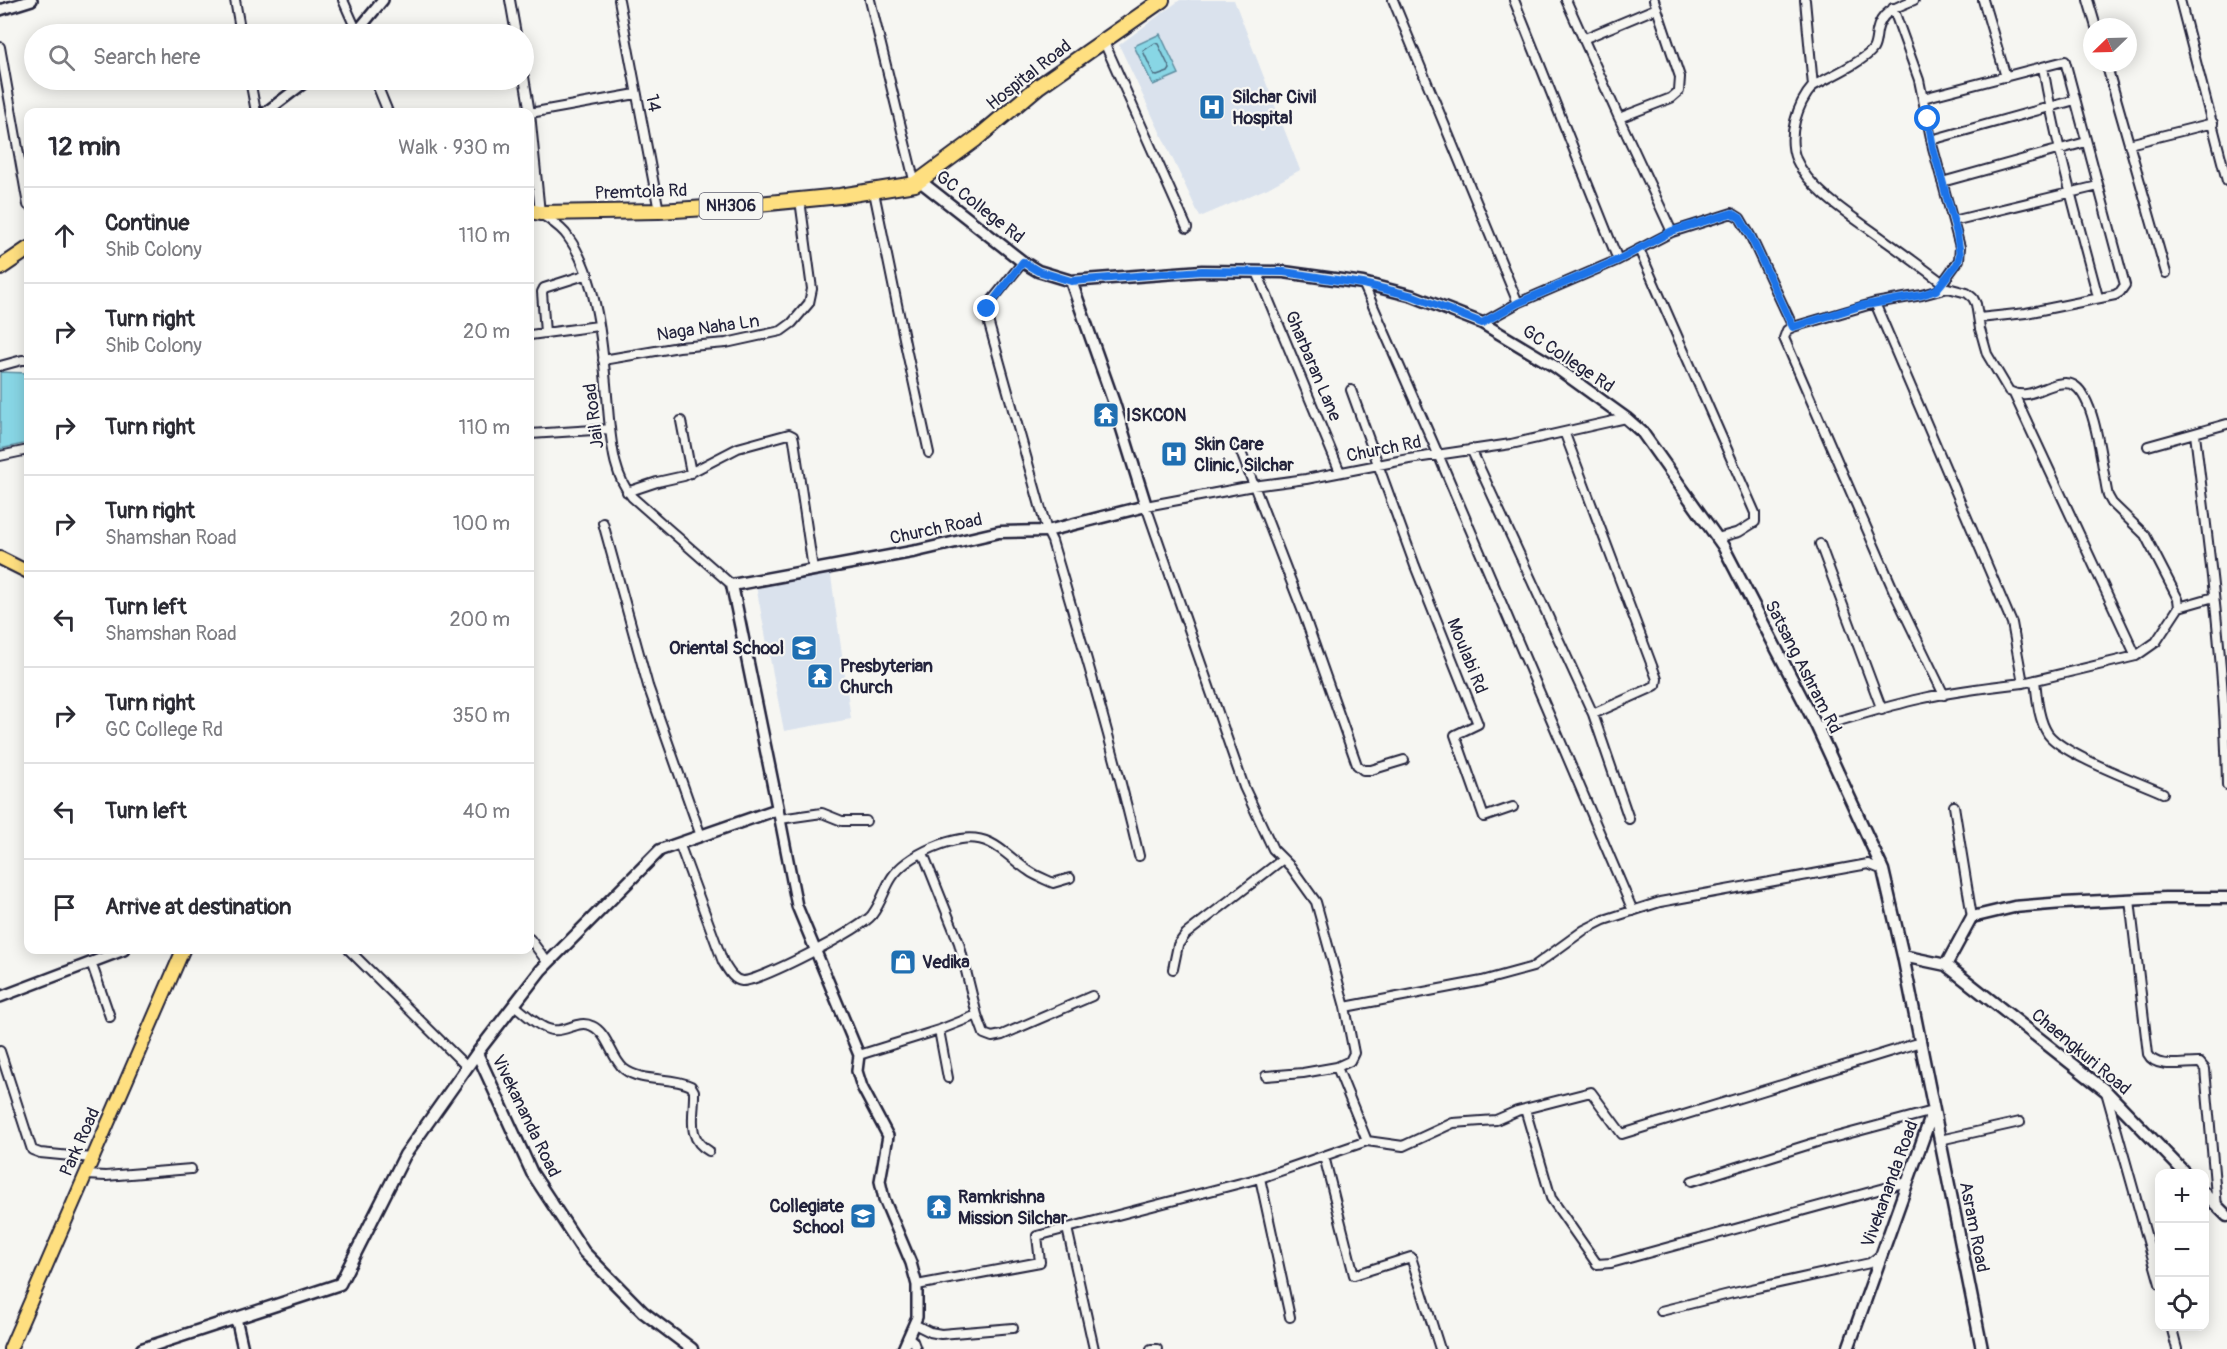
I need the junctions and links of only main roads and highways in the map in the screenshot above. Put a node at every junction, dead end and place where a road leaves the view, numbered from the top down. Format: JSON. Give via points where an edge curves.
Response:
{"nodes":[{"id":1,"x":1162,"y":0,"type":"edge"},
{"id":2,"x":918,"y":182,"type":"junction"},
{"id":3,"x":535,"y":212,"type":"edge"},
{"id":4,"x":24,"y":252,"type":"edge"},
{"id":5,"x":0,"y":268,"type":"edge"},
{"id":6,"x":1071,"y":281,"type":"junction"},
{"id":7,"x":1626,"y":418,"type":"joint"},
{"id":8,"x":0,"y":558,"type":"edge"},
{"id":9,"x":24,"y":571,"type":"edge"},
{"id":10,"x":2227,"y":898,"type":"edge"},
{"id":11,"x":181,"y":954,"type":"edge"},
{"id":12,"x":1903,"y":956,"type":"junction"},
{"id":13,"x":1946,"y":965,"type":"junction"},
{"id":14,"x":477,"y":1053,"type":"junction"},
{"id":15,"x":1933,"y":1111,"type":"junction"},
{"id":16,"x":2182,"y":1169,"type":"edge"},
{"id":17,"x":2209,"y":1198,"type":"edge"},
{"id":18,"x":2227,"y":1216,"type":"edge"},
{"id":19,"x":10,"y":1349,"type":"edge"},
{"id":20,"x":141,"y":1349,"type":"edge"},
{"id":21,"x":692,"y":1349,"type":"edge"},
{"id":22,"x":1848,"y":1349,"type":"edge"},
{"id":23,"x":1982,"y":1349,"type":"edge"}],
"edges":[{"from":1,"to":2,"type":"highway","name":"Hospital Road","number":"NH306","via":[[1039,86]]},
{"from":2,"to":3,"type":"highway","name":"Premtola Rd","number":"NH306","via":[[874,192],[800,200],[659,211]]},
{"from":2,"to":6,"type":"main road","name":"GC College Rd","via":[[1023,262]]},
{"from":4,"to":5,"type":"highway"},
{"from":6,"to":7,"type":"main road","name":"GC College Rd","via":[[1202,271],[1284,272],[1413,296],[1482,323],[1554,366]]},
{"from":6,"to":14,"type":"main road","name":"Church Road","via":[[1146,506],[1047,531],[999,532],[732,585],[779,814],[660,850],[548,963]]},
{"from":7,"to":12,"type":"main road","name":"Satsang Ashram Rd","via":[[1642,432],[1717,538],[1816,727],[1883,870]]},
{"from":8,"to":9,"type":"main road"},
{"from":10,"to":13,"type":"main road","via":[[2014,907],[1972,917]]},
{"from":11,"to":19,"type":"main road","name":"Park Road"},
{"from":12,"to":13,"type":"main road"},
{"from":12,"to":15,"type":"main road","name":"Vivekananda Road"},
{"from":13,"to":16,"type":"main road","name":"Chaengkuri Road","via":[[2106,1091]]},
{"from":14,"to":20,"type":"main road","via":[[405,1155],[340,1284]]},
{"from":14,"to":21,"type":"main road","name":"Vivekananda Road","via":[[532,1173],[584,1252],[643,1312]]},
{"from":15,"to":22,"type":"main road","name":"Vivekananda Road"},
{"from":15,"to":23,"type":"main road","name":"Asram Road"},
{"from":17,"to":18,"type":"main road"}]}
